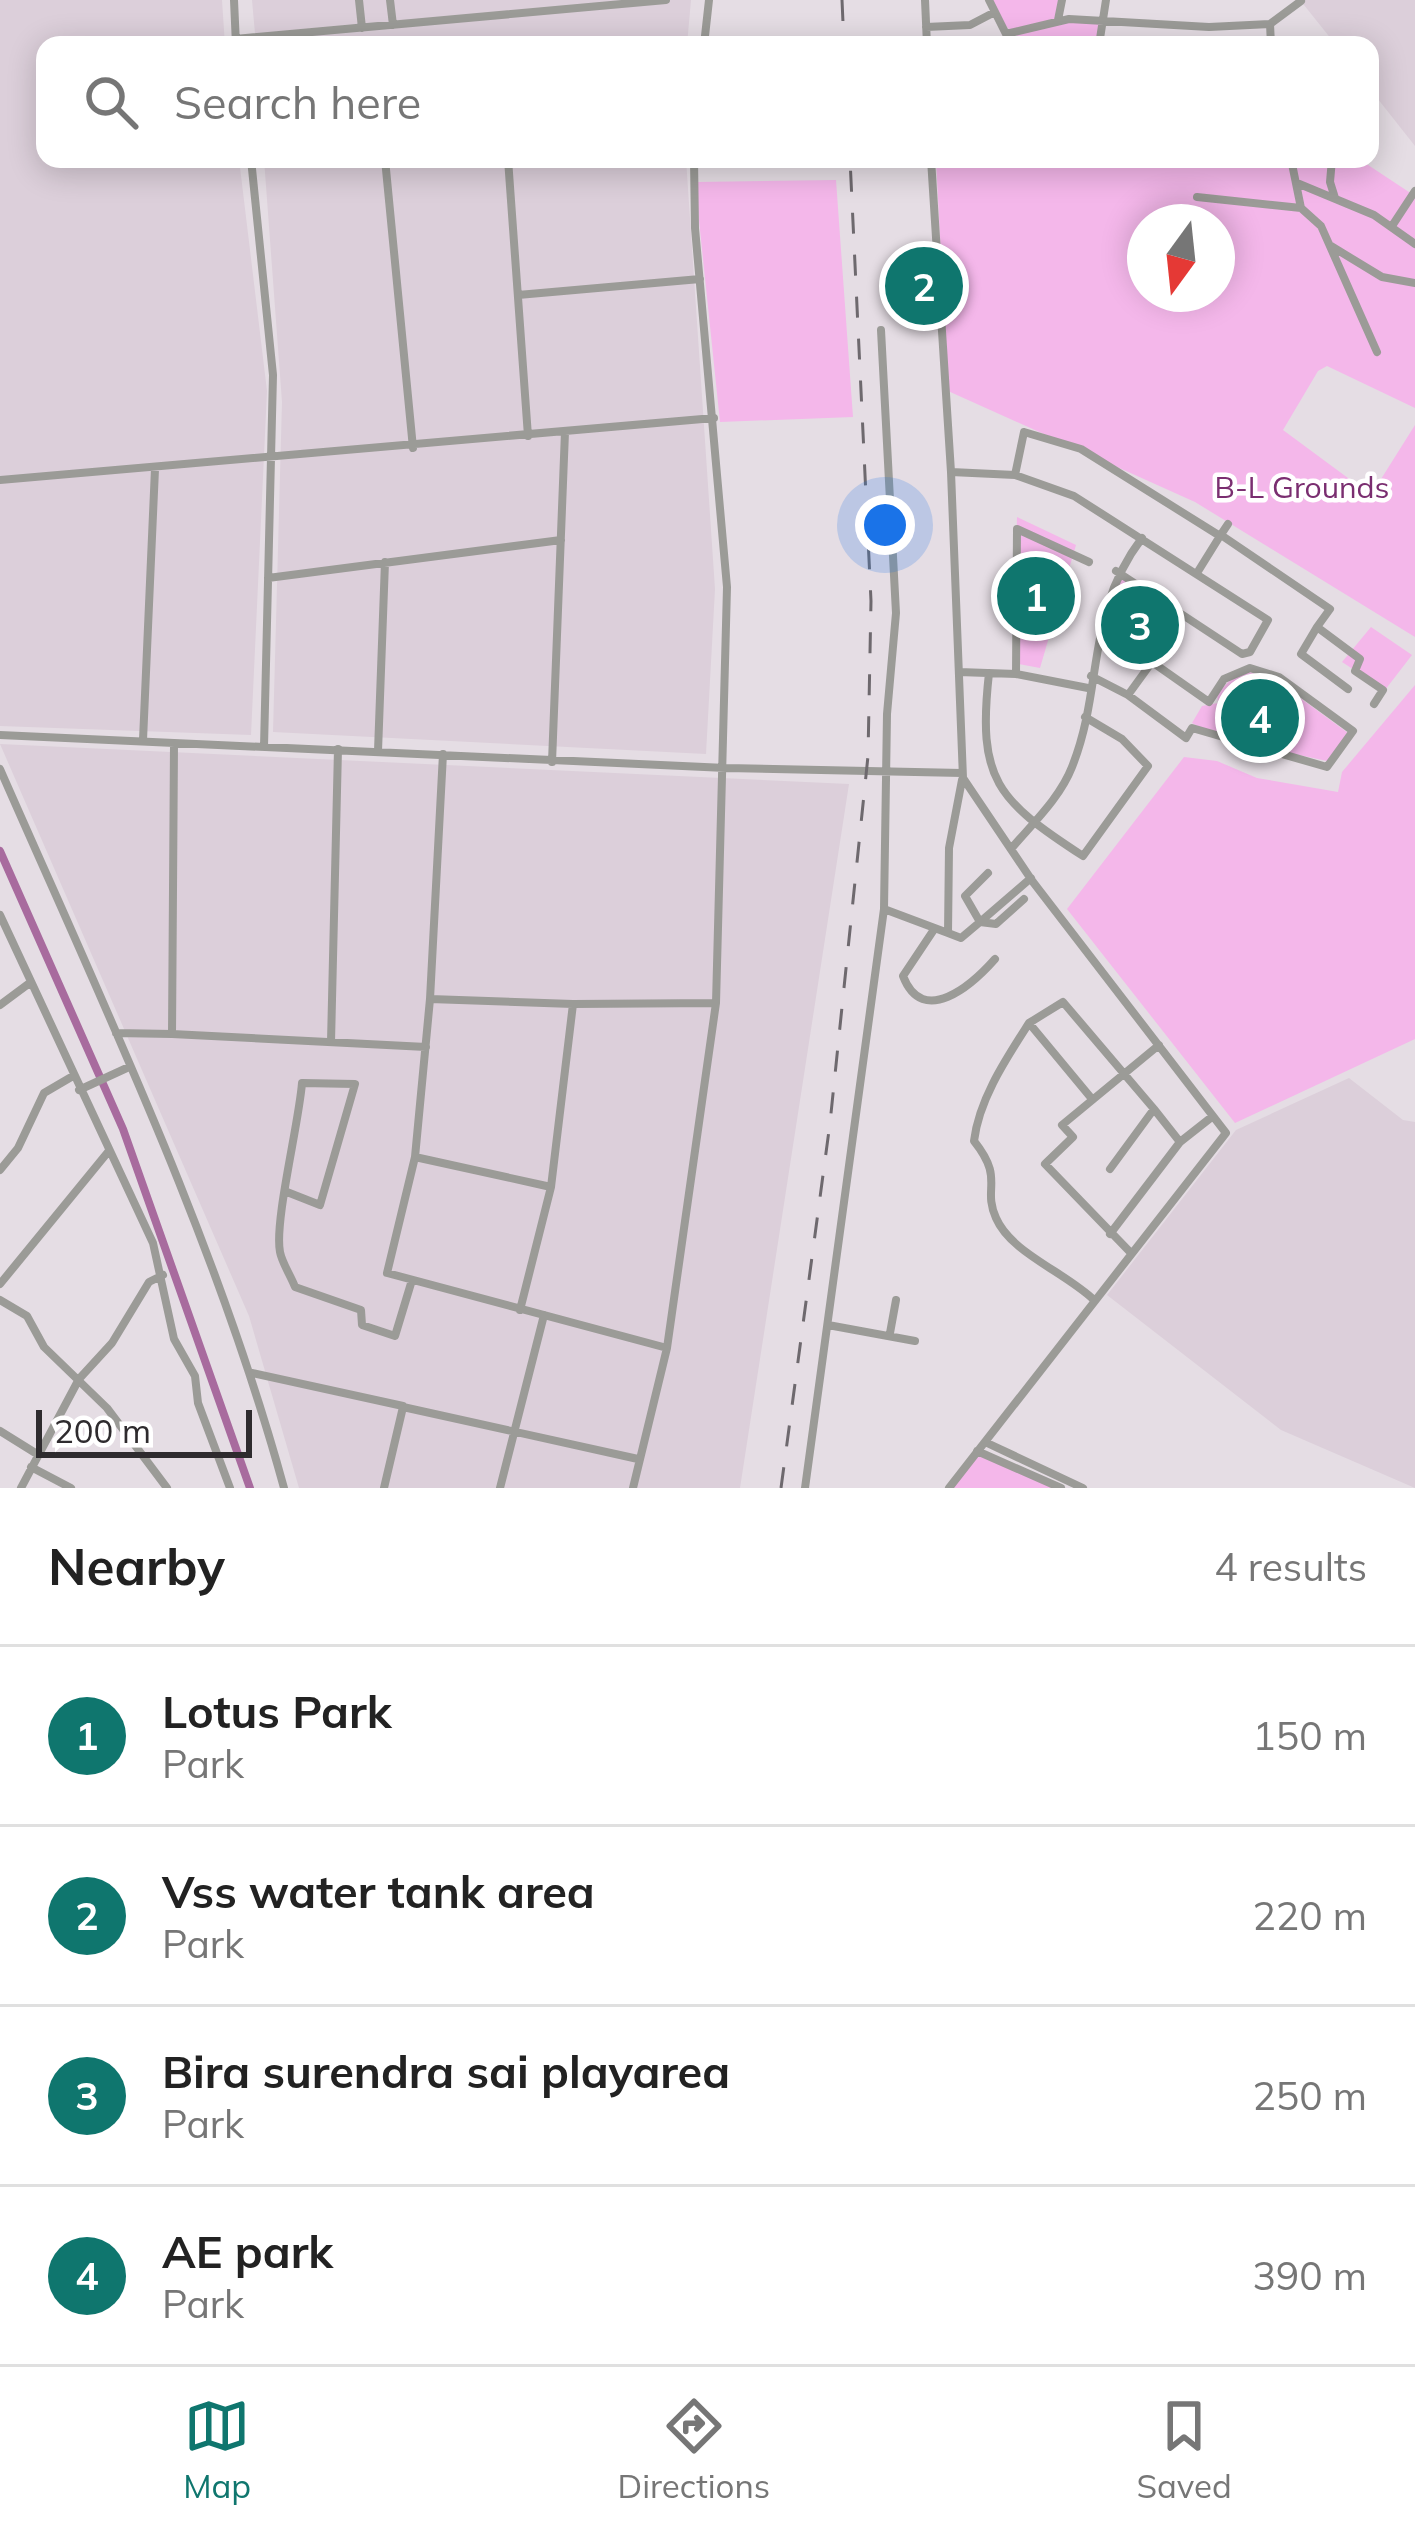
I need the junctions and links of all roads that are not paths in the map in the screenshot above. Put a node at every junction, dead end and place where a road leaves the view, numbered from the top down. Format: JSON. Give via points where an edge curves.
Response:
{"nodes":[{"id":1,"x":234,"y":0,"type":"edge"},
{"id":2,"x":359,"y":0,"type":"edge"},
{"id":3,"x":390,"y":0,"type":"edge"},
{"id":4,"x":667,"y":0,"type":"edge"},
{"id":5,"x":709,"y":0,"type":"edge"},
{"id":6,"x":925,"y":0,"type":"edge"},
{"id":7,"x":988,"y":0,"type":"edge"},
{"id":8,"x":1062,"y":0,"type":"edge"},
{"id":9,"x":1106,"y":0,"type":"edge"},
{"id":10,"x":1301,"y":1,"type":"edge"},
{"id":11,"x":993,"y":13,"type":"junction"},
{"id":12,"x":1058,"y":20,"type":"junction"},
{"id":13,"x":1102,"y":20,"type":"junction"},
{"id":14,"x":393,"y":25,"type":"junction"},
{"id":15,"x":1270,"y":25,"type":"junction"},
{"id":16,"x":362,"y":28,"type":"junction"},
{"id":17,"x":926,"y":28,"type":"junction"},
{"id":18,"x":1006,"y":34,"type":"junction"},
{"id":19,"x":236,"y":36,"type":"edge"},
{"id":20,"x":290,"y":36,"type":"edge"},
{"id":21,"x":705,"y":36,"type":"edge"},
{"id":22,"x":926,"y":36,"type":"edge"},
{"id":23,"x":1009,"y":36,"type":"edge"},
{"id":24,"x":1100,"y":36,"type":"edge"},
{"id":25,"x":1271,"y":36,"type":"edge"},
{"id":26,"x":252,"y":168,"type":"edge"},
{"id":27,"x":386,"y":168,"type":"edge"},
{"id":28,"x":509,"y":168,"type":"edge"},
{"id":29,"x":694,"y":168,"type":"edge"},
{"id":30,"x":932,"y":168,"type":"edge"},
{"id":31,"x":1293,"y":168,"type":"edge"},
{"id":32,"x":1331,"y":168,"type":"edge"},
{"id":33,"x":1296,"y":182,"type":"junction"},
{"id":34,"x":1415,"y":191,"type":"edge"},
{"id":35,"x":1197,"y":197,"type":"dead end"},
{"id":36,"x":1336,"y":199,"type":"junction"},
{"id":37,"x":1301,"y":208,"type":"junction"},
{"id":38,"x":1392,"y":226,"type":"junction"},
{"id":39,"x":1415,"y":243,"type":"edge"},
{"id":40,"x":1330,"y":245,"type":"junction"},
{"id":41,"x":700,"y":279,"type":"junction"},
{"id":42,"x":1415,"y":284,"type":"edge"},
{"id":43,"x":518,"y":295,"type":"junction"},
{"id":44,"x":881,"y":330,"type":"dead end"},
{"id":45,"x":1377,"y":352,"type":"dead end"},
{"id":46,"x":714,"y":418,"type":"junction"},
{"id":47,"x":566,"y":432,"type":"junction"},
{"id":48,"x":528,"y":436,"type":"junction"},
{"id":49,"x":413,"y":448,"type":"junction"},
{"id":50,"x":271,"y":458,"type":"junction"},
{"id":51,"x":155,"y":469,"type":"junction"},
{"id":52,"x":952,"y":472,"type":"junction"},
{"id":53,"x":1015,"y":475,"type":"junction"},
{"id":54,"x":0,"y":480,"type":"edge"},
{"id":55,"x":1228,"y":524,"type":"dead end"},
{"id":56,"x":1221,"y":536,"type":"junction"},
{"id":57,"x":1142,"y":538,"type":"junction"},
{"id":58,"x":561,"y":539,"type":"junction"},
{"id":59,"x":385,"y":562,"type":"junction"},
{"id":60,"x":1089,"y":562,"type":"dead end"},
{"id":61,"x":1116,"y":572,"type":"junction"},
{"id":62,"x":1197,"y":573,"type":"junction"},
{"id":63,"x":268,"y":578,"type":"junction"},
{"id":64,"x":1317,"y":627,"type":"junction"},
{"id":65,"x":959,"y":672,"type":"junction"},
{"id":66,"x":989,"y":673,"type":"junction"},
{"id":67,"x":1016,"y":674,"type":"junction"},
{"id":68,"x":1090,"y":676,"type":"junction"},
{"id":69,"x":1088,"y":688,"type":"junction"},
{"id":70,"x":1348,"y":689,"type":"dead end"},
{"id":71,"x":1128,"y":695,"type":"junction"},
{"id":72,"x":1374,"y":704,"type":"dead end"},
{"id":73,"x":1085,"y":718,"type":"junction"},
{"id":74,"x":0,"y":735,"type":"edge"},
{"id":75,"x":143,"y":740,"type":"junction"},
{"id":76,"x":174,"y":743,"type":"junction"},
{"id":77,"x":264,"y":747,"type":"junction"},
{"id":78,"x":338,"y":749,"type":"junction"},
{"id":79,"x":378,"y":751,"type":"junction"},
{"id":80,"x":443,"y":754,"type":"junction"},
{"id":81,"x":552,"y":762,"type":"junction"},
{"id":82,"x":0,"y":769,"type":"edge"},
{"id":83,"x":726,"y":769,"type":"junction"},
{"id":84,"x":888,"y":770,"type":"junction"},
{"id":85,"x":963,"y":776,"type":"junction"},
{"id":86,"x":1035,"y":821,"type":"junction"},
{"id":87,"x":1011,"y":849,"type":"junction"},
{"id":88,"x":988,"y":873,"type":"dead end"},
{"id":89,"x":1031,"y":878,"type":"junction"},
{"id":90,"x":965,"y":896,"type":"junction"},
{"id":91,"x":950,"y":898,"type":"junction"},
{"id":92,"x":1024,"y":899,"type":"dead end"},
{"id":93,"x":884,"y":909,"type":"junction"},
{"id":94,"x":0,"y":915,"type":"edge"},
{"id":95,"x":980,"y":922,"type":"junction"},
{"id":96,"x":934,"y":931,"type":"junction"},
{"id":97,"x":948,"y":933,"type":"junction"},
{"id":98,"x":995,"y":959,"type":"dead end"},
{"id":99,"x":31,"y":982,"type":"junction"},
{"id":100,"x":430,"y":998,"type":"junction"},
{"id":101,"x":716,"y":1003,"type":"junction"},
{"id":102,"x":573,"y":1004,"type":"junction"},
{"id":103,"x":0,"y":1005,"type":"edge"},
{"id":104,"x":1029,"y":1023,"type":"junction"},
{"id":105,"x":116,"y":1033,"type":"junction"},
{"id":106,"x":172,"y":1034,"type":"junction"},
{"id":107,"x":331,"y":1042,"type":"junction"},
{"id":108,"x":1159,"y":1045,"type":"junction"},
{"id":109,"x":426,"y":1047,"type":"junction"},
{"id":110,"x":129,"y":1067,"type":"junction"},
{"id":111,"x":73,"y":1076,"type":"junction"},
{"id":112,"x":1122,"y":1076,"type":"junction"},
{"id":113,"x":83,"y":1089,"type":"junction"},
{"id":114,"x":1092,"y":1099,"type":"junction"},
{"id":115,"x":1154,"y":1109,"type":"junction"},
{"id":116,"x":1213,"y":1116,"type":"junction"},
{"id":117,"x":1180,"y":1142,"type":"junction"},
{"id":118,"x":108,"y":1152,"type":"junction"},
{"id":119,"x":415,"y":1157,"type":"junction"},
{"id":120,"x":0,"y":1169,"type":"edge"},
{"id":121,"x":1110,"y":1169,"type":"dead end"},
{"id":122,"x":551,"y":1186,"type":"junction"},
{"id":123,"x":287,"y":1192,"type":"junction"},
{"id":124,"x":1110,"y":1234,"type":"junction"},
{"id":125,"x":1131,"y":1252,"type":"junction"},
{"id":126,"x":163,"y":1275,"type":"junction"},
{"id":127,"x":412,"y":1280,"type":"junction"},
{"id":128,"x":0,"y":1284,"type":"edge"},
{"id":129,"x":0,"y":1300,"type":"edge"},
{"id":130,"x":896,"y":1300,"type":"dead end"},
{"id":131,"x":1094,"y":1300,"type":"junction"},
{"id":132,"x":520,"y":1310,"type":"junction"},
{"id":133,"x":544,"y":1316,"type":"junction"},
{"id":134,"x":828,"y":1325,"type":"junction"},
{"id":135,"x":890,"y":1334,"type":"junction"},
{"id":136,"x":915,"y":1341,"type":"dead end"},
{"id":137,"x":667,"y":1348,"type":"junction"},
{"id":138,"x":252,"y":1373,"type":"junction"},
{"id":139,"x":79,"y":1378,"type":"junction"},
{"id":140,"x":403,"y":1406,"type":"junction"},
{"id":141,"x":513,"y":1430,"type":"junction"},
{"id":142,"x":0,"y":1431,"type":"edge"},
{"id":143,"x":985,"y":1442,"type":"junction"},
{"id":144,"x":977,"y":1451,"type":"junction"},
{"id":145,"x":37,"y":1454,"type":"junction"},
{"id":146,"x":638,"y":1459,"type":"junction"},
{"id":147,"x":31,"y":1466,"type":"junction"},
{"id":148,"x":20,"y":1488,"type":"edge"},
{"id":149,"x":71,"y":1488,"type":"edge"},
{"id":150,"x":167,"y":1488,"type":"edge"},
{"id":151,"x":230,"y":1488,"type":"edge"},
{"id":152,"x":284,"y":1488,"type":"edge"},
{"id":153,"x":384,"y":1488,"type":"edge"},
{"id":154,"x":500,"y":1488,"type":"edge"},
{"id":155,"x":633,"y":1488,"type":"edge"},
{"id":156,"x":806,"y":1488,"type":"edge"},
{"id":157,"x":949,"y":1488,"type":"edge"},
{"id":158,"x":1061,"y":1488,"type":"edge"},
{"id":159,"x":1083,"y":1488,"type":"edge"}],
"edges":[{"from":1,"to":19,"type":"street"},
{"from":2,"to":16,"type":"street"},
{"from":3,"to":14,"type":"street"},
{"from":4,"to":14,"type":"street"},
{"from":5,"to":21,"type":"street"},
{"from":6,"to":17,"type":"street"},
{"from":7,"to":11,"type":"street"},
{"from":8,"to":12,"type":"street"},
{"from":9,"to":13,"type":"street"},
{"from":10,"to":15,"type":"street"},
{"from":11,"to":17,"type":"street","via":[[970,25]]},
{"from":11,"to":18,"type":"street"},
{"from":12,"to":13,"type":"street"},
{"from":12,"to":18,"type":"street"},
{"from":13,"to":15,"type":"street"},
{"from":13,"to":24,"type":"street"},
{"from":14,"to":16,"type":"street"},
{"from":15,"to":25,"type":"street"},
{"from":16,"to":20,"type":"street"},
{"from":17,"to":22,"type":"street"},
{"from":18,"to":23,"type":"street"},
{"from":26,"to":50,"type":"street","via":[[273,375]]},
{"from":27,"to":49,"type":"street"},
{"from":28,"to":43,"type":"street"},
{"from":29,"to":41,"type":"street"},
{"from":30,"to":52,"type":"street"},
{"from":31,"to":33,"type":"street"},
{"from":32,"to":36,"type":"street"},
{"from":33,"to":36,"type":"street"},
{"from":33,"to":37,"type":"street"},
{"from":34,"to":38,"type":"street"},
{"from":35,"to":37,"type":"street"},
{"from":36,"to":38,"type":"street"},
{"from":37,"to":40,"type":"street"},
{"from":38,"to":39,"type":"street"},
{"from":40,"to":42,"type":"street","via":[[1382,277]]},
{"from":40,"to":45,"type":"street"},
{"from":41,"to":43,"type":"street"},
{"from":41,"to":46,"type":"street"},
{"from":43,"to":48,"type":"street"},
{"from":44,"to":84,"type":"street","via":[[896,613]]},
{"from":46,"to":47,"type":"street"},
{"from":46,"to":83,"type":"street","via":[[727,587]]},
{"from":47,"to":48,"type":"street"},
{"from":47,"to":58,"type":"street"},
{"from":48,"to":49,"type":"street"},
{"from":49,"to":50,"type":"street"},
{"from":50,"to":51,"type":"street"},
{"from":50,"to":63,"type":"street"},
{"from":51,"to":54,"type":"street"},
{"from":51,"to":75,"type":"street"},
{"from":52,"to":53,"type":"street"},
{"from":52,"to":65,"type":"street"},
{"from":53,"to":56,"type":"street","via":[[1024,432],[1052,439]]},
{"from":53,"to":57,"type":"street","via":[[1074,496]]},
{"from":55,"to":56,"type":"street"},
{"from":56,"to":62,"type":"street"},
{"from":56,"to":64,"type":"street","via":[[1330,609]]},
{"from":57,"to":61,"type":"street"},
{"from":57,"to":62,"type":"street"},
{"from":58,"to":59,"type":"street"},
{"from":58,"to":81,"type":"street"},
{"from":59,"to":63,"type":"street"},
{"from":59,"to":79,"type":"street"},
{"from":60,"to":67,"type":"street","via":[[1017,529]]},
{"from":61,"to":62,"type":"street","via":[[1250,652],[1268,620]]},
{"from":61,"to":68,"type":"street"},
{"from":63,"to":77,"type":"street"},
{"from":64,"to":70,"type":"street","via":[[1301,654]]},
{"from":64,"to":72,"type":"street","via":[[1360,658],[1355,671],[1383,690]]},
{"from":65,"to":66,"type":"street"},
{"from":65,"to":85,"type":"street"},
{"from":66,"to":67,"type":"street"},
{"from":66,"to":86,"type":"street","via":[[992,769],[1011,806]]},
{"from":67,"to":69,"type":"street"},
{"from":68,"to":69,"type":"street"},
{"from":68,"to":71,"type":"street"},
{"from":69,"to":73,"type":"street"},
{"from":71,"to":71,"type":"street","via":[[1186,738],[1192,728],[1328,767],[1353,731],[1279,677],[1250,668],[1224,679],[1209,702],[1152,662]]},
{"from":73,"to":86,"type":"street","via":[[1071,770]]},
{"from":73,"to":86,"type":"street","via":[[1148,766],[1083,856]]},
{"from":74,"to":75,"type":"street"},
{"from":75,"to":76,"type":"street"},
{"from":76,"to":77,"type":"street"},
{"from":76,"to":106,"type":"street"},
{"from":77,"to":78,"type":"street"},
{"from":78,"to":79,"type":"street"},
{"from":78,"to":107,"type":"street"},
{"from":79,"to":80,"type":"street"},
{"from":80,"to":81,"type":"street"},
{"from":80,"to":100,"type":"street"},
{"from":81,"to":83,"type":"street"},
{"from":82,"to":105,"type":"street"},
{"from":83,"to":84,"type":"street"},
{"from":83,"to":101,"type":"street"},
{"from":84,"to":85,"type":"street"},
{"from":84,"to":93,"type":"street"},
{"from":85,"to":87,"type":"street"},
{"from":85,"to":91,"type":"street","via":[[949,848]]},
{"from":86,"to":87,"type":"street"},
{"from":87,"to":89,"type":"street"},
{"from":88,"to":90,"type":"street"},
{"from":89,"to":95,"type":"street"},
{"from":89,"to":108,"type":"street"},
{"from":90,"to":91,"type":"street"},
{"from":90,"to":95,"type":"street"},
{"from":91,"to":97,"type":"street"},
{"from":92,"to":95,"type":"street","via":[[996,924]]},
{"from":93,"to":96,"type":"street"},
{"from":93,"to":134,"type":"street"},
{"from":94,"to":99,"type":"street"},
{"from":95,"to":97,"type":"street","via":[[961,938]]},
{"from":96,"to":97,"type":"street"},
{"from":96,"to":98,"type":"street","via":[[903,976],[918,998],[962,992]]},
{"from":99,"to":103,"type":"street"},
{"from":99,"to":111,"type":"street"},
{"from":100,"to":102,"type":"street"},
{"from":100,"to":109,"type":"street"},
{"from":101,"to":102,"type":"street"},
{"from":101,"to":137,"type":"street"},
{"from":102,"to":122,"type":"street"},
{"from":104,"to":112,"type":"street","via":[[1063,1002]]},
{"from":104,"to":114,"type":"street"},
{"from":104,"to":131,"type":"street","via":[[980,1105],[974,1141],[992,1163],[995,1218],[1010,1240]]},
{"from":105,"to":106,"type":"street"},
{"from":105,"to":110,"type":"street"},
{"from":106,"to":107,"type":"street"},
{"from":107,"to":109,"type":"street"},
{"from":108,"to":112,"type":"street"},
{"from":108,"to":116,"type":"street"},
{"from":109,"to":119,"type":"street"},
{"from":110,"to":113,"type":"street"},
{"from":110,"to":138,"type":"street"},
{"from":111,"to":113,"type":"street"},
{"from":111,"to":120,"type":"street","via":[[44,1094]]},
{"from":112,"to":114,"type":"street"},
{"from":112,"to":115,"type":"street"},
{"from":113,"to":118,"type":"street"},
{"from":114,"to":124,"type":"street","via":[[1062,1125],[1072,1137],[1045,1164]]},
{"from":115,"to":117,"type":"street"},
{"from":115,"to":121,"type":"street"},
{"from":116,"to":117,"type":"street"},
{"from":116,"to":125,"type":"street","via":[[1226,1133]]},
{"from":117,"to":124,"type":"street"},
{"from":118,"to":126,"type":"street"},
{"from":118,"to":128,"type":"street"},
{"from":119,"to":122,"type":"street"},
{"from":119,"to":127,"type":"street","via":[[387,1273]]},
{"from":122,"to":132,"type":"street"},
{"from":123,"to":123,"type":"street","via":[[302,1083],[355,1084],[320,1205]]},
{"from":123,"to":127,"type":"street","via":[[279,1252],[296,1287],[361,1310],[362,1325],[395,1336]]},
{"from":124,"to":125,"type":"street"},
{"from":125,"to":131,"type":"street"},
{"from":126,"to":139,"type":"street","via":[[149,1282],[112,1343]]},
{"from":126,"to":151,"type":"street","via":[[174,1339],[195,1376]]},
{"from":127,"to":132,"type":"street"},
{"from":129,"to":139,"type":"street","via":[[27,1316],[44,1347]]},
{"from":130,"to":135,"type":"street"},
{"from":131,"to":143,"type":"street"},
{"from":132,"to":133,"type":"street"},
{"from":133,"to":137,"type":"street"},
{"from":133,"to":141,"type":"street"},
{"from":134,"to":135,"type":"street"},
{"from":134,"to":156,"type":"street"},
{"from":135,"to":136,"type":"street"},
{"from":137,"to":146,"type":"street"},
{"from":138,"to":140,"type":"street"},
{"from":138,"to":152,"type":"street"},
{"from":139,"to":145,"type":"street"},
{"from":139,"to":150,"type":"street"},
{"from":140,"to":141,"type":"street"},
{"from":140,"to":153,"type":"street"},
{"from":141,"to":146,"type":"street"},
{"from":141,"to":154,"type":"street"},
{"from":142,"to":145,"type":"street"},
{"from":143,"to":144,"type":"street"},
{"from":143,"to":159,"type":"street"},
{"from":144,"to":157,"type":"street"},
{"from":144,"to":158,"type":"street"},
{"from":145,"to":147,"type":"street"},
{"from":146,"to":155,"type":"street"},
{"from":147,"to":148,"type":"street"},
{"from":147,"to":149,"type":"street"}]}
